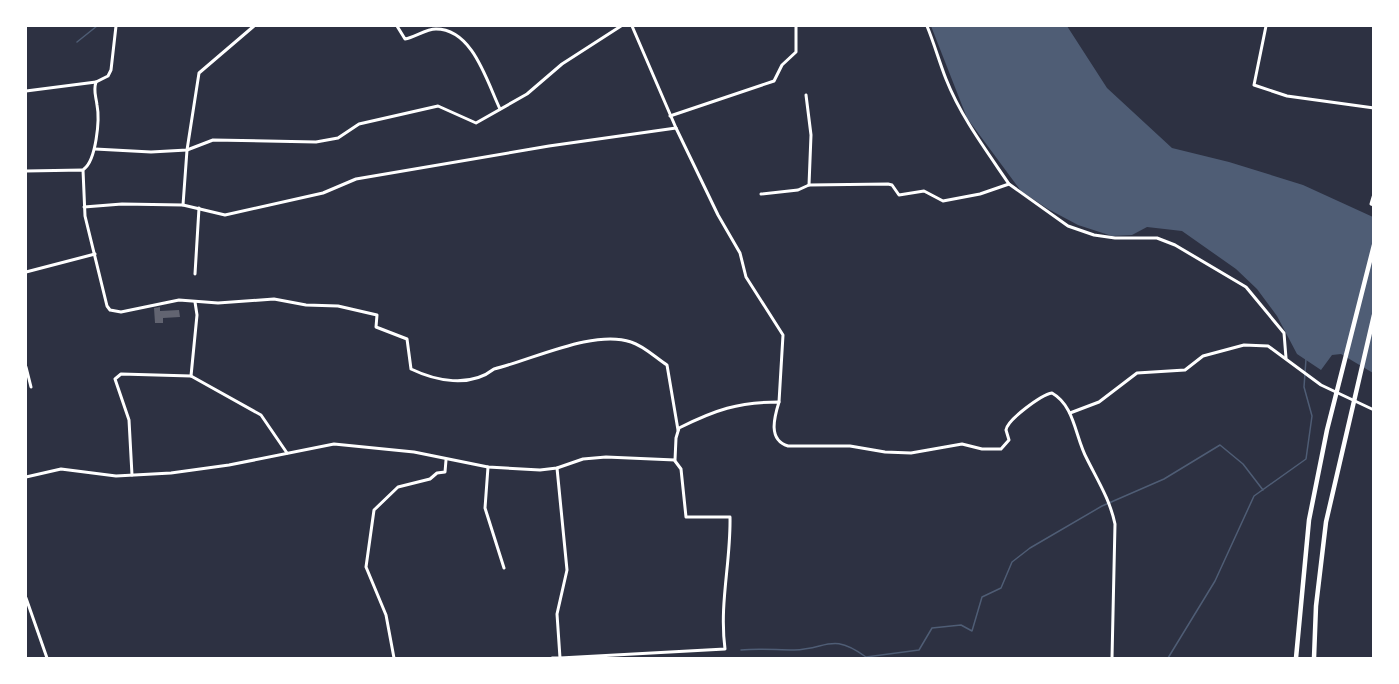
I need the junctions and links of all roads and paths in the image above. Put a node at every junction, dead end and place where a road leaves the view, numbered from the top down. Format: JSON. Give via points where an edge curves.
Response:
{"nodes":[{"id":1,"x":116,"y":26,"type":"edge"},
{"id":2,"x":254,"y":26,"type":"edge"},
{"id":3,"x":397,"y":26,"type":"edge"},
{"id":4,"x":621,"y":26,"type":"edge"},
{"id":5,"x":632,"y":26,"type":"edge"},
{"id":6,"x":796,"y":26,"type":"edge"},
{"id":7,"x":927,"y":26,"type":"edge"},
{"id":8,"x":1266,"y":26,"type":"edge"},
{"id":9,"x":96,"y":82,"type":"junction"},
{"id":10,"x":26,"y":91,"type":"edge"},
{"id":11,"x":806,"y":95,"type":"dead end"},
{"id":12,"x":1374,"y":108,"type":"edge"},
{"id":13,"x":500,"y":109,"type":"junction"},
{"id":14,"x":670,"y":116,"type":"junction"},
{"id":15,"x":676,"y":128,"type":"junction"},
{"id":16,"x":95,"y":148,"type":"junction"},
{"id":17,"x":187,"y":150,"type":"junction"},
{"id":18,"x":83,"y":170,"type":"junction"},
{"id":19,"x":26,"y":171,"type":"edge"},
{"id":20,"x":1009,"y":184,"type":"junction"},
{"id":21,"x":809,"y":185,"type":"junction"},
{"id":22,"x":761,"y":194,"type":"dead end"},
{"id":23,"x":1374,"y":195,"type":"edge"},
{"id":24,"x":183,"y":205,"type":"junction"},
{"id":25,"x":1374,"y":205,"type":"edge"},
{"id":26,"x":84,"y":207,"type":"junction"},
{"id":27,"x":199,"y":208,"type":"junction"},
{"id":28,"x":1374,"y":245,"type":"edge"},
{"id":29,"x":95,"y":254,"type":"junction"},
{"id":30,"x":26,"y":272,"type":"edge"},
{"id":31,"x":195,"y":274,"type":"dead end"},
{"id":32,"x":195,"y":302,"type":"junction"},
{"id":33,"x":1374,"y":315,"type":"edge"},
{"id":34,"x":1286,"y":357,"type":"junction"},
{"id":35,"x":26,"y":367,"type":"edge"},
{"id":36,"x":191,"y":376,"type":"junction"},
{"id":37,"x":31,"y":387,"type":"dead end"},
{"id":38,"x":778,"y":402,"type":"junction"},
{"id":39,"x":1374,"y":410,"type":"edge"},
{"id":40,"x":1070,"y":413,"type":"junction"},
{"id":41,"x":678,"y":431,"type":"junction"},
{"id":42,"x":287,"y":453,"type":"junction"},
{"id":43,"x":446,"y":460,"type":"junction"},
{"id":44,"x":675,"y":460,"type":"junction"},
{"id":45,"x":488,"y":467,"type":"junction"},
{"id":46,"x":557,"y":468,"type":"junction"},
{"id":47,"x":132,"y":475,"type":"junction"},
{"id":48,"x":26,"y":477,"type":"edge"},
{"id":49,"x":504,"y":568,"type":"dead end"},
{"id":50,"x":26,"y":598,"type":"edge"},
{"id":51,"x":47,"y":658,"type":"edge"},
{"id":52,"x":394,"y":658,"type":"edge"},
{"id":53,"x":552,"y":658,"type":"edge"},
{"id":54,"x":560,"y":658,"type":"edge"},
{"id":55,"x":1112,"y":658,"type":"edge"},
{"id":56,"x":1296,"y":658,"type":"edge"},
{"id":57,"x":1314,"y":658,"type":"edge"}],
"edges":[{"from":1,"to":9,"type":"street","via":[[111,70]]},
{"from":2,"to":17,"type":"street","via":[[199,73]]},
{"from":3,"to":13,"type":"street","via":[[405,39],[434,29],[450,32],[477,57]]},
{"from":4,"to":13,"type":"street"},
{"from":5,"to":14,"type":"street"},
{"from":6,"to":14,"type":"street","via":[[796,52],[782,65],[774,81]]},
{"from":7,"to":20,"type":"street","via":[[945,77],[966,119]]},
{"from":8,"to":12,"type":"street","via":[[1254,85],[1287,96]]},
{"from":9,"to":10,"type":"street"},
{"from":9,"to":16,"type":"street"},
{"from":11,"to":21,"type":"street","via":[[811,135]]},
{"from":13,"to":17,"type":"street","via":[[476,123],[438,106],[359,124],[338,138],[316,142],[213,140]]},
{"from":14,"to":15,"type":"street"},
{"from":15,"to":27,"type":"street","via":[[356,179],[323,193],[225,215]]},
{"from":15,"to":38,"type":"street","via":[[740,253],[746,277],[783,335]]},
{"from":16,"to":17,"type":"street","via":[[125,153]]},
{"from":16,"to":18,"type":"street"},
{"from":17,"to":24,"type":"street"},
{"from":18,"to":19,"type":"street"},
{"from":18,"to":26,"type":"street"},
{"from":20,"to":21,"type":"street","via":[[943,201],[924,191],[899,195],[888,184]]},
{"from":20,"to":34,"type":"street","via":[[1068,226],[1104,236],[1157,238],[1176,245],[1246,287],[1284,333]]},
{"from":21,"to":22,"type":"street"},
{"from":23,"to":25,"type":"street"},
{"from":24,"to":26,"type":"street"},
{"from":24,"to":27,"type":"street"},
{"from":26,"to":29,"type":"street"},
{"from":27,"to":31,"type":"street"},
{"from":28,"to":56,"type":"highway","via":[[1327,430],[1309,520]]},
{"from":29,"to":30,"type":"street"},
{"from":29,"to":32,"type":"street","via":[[110,310],[121,312],[179,300]]},
{"from":32,"to":36,"type":"street"},
{"from":32,"to":41,"type":"street","via":[[274,299],[377,315],[375,327],[407,339],[411,369],[424,376],[455,381],[484,377],[494,369],[584,342],[621,339],[667,365]]},
{"from":33,"to":57,"type":"highway","via":[[1326,522]]},
{"from":34,"to":39,"type":"street","via":[[1342,397]]},
{"from":34,"to":40,"type":"street","via":[[1268,346],[1258,345],[1215,351],[1185,370],[1130,376],[1113,393]]},
{"from":35,"to":37,"type":"street"},
{"from":36,"to":42,"type":"street","via":[[261,416]]},
{"from":36,"to":47,"type":"street","via":[[121,375],[115,379],[129,420]]},
{"from":38,"to":40,"type":"street","via":[[774,418],[775,437],[780,444],[850,446],[885,453],[911,453],[962,444],[1001,449],[1009,440],[1005,430],[1008,422],[1046,394],[1056,395]]},
{"from":38,"to":41,"type":"street","via":[[723,408]]},
{"from":40,"to":55,"type":"street","via":[[1087,459],[1110,503],[1115,524]]},
{"from":41,"to":44,"type":"street"},
{"from":42,"to":43,"type":"street","via":[[334,444],[414,452]]},
{"from":42,"to":47,"type":"street","via":[[219,467]]},
{"from":43,"to":45,"type":"street"},
{"from":43,"to":52,"type":"street","via":[[445,472],[398,487],[374,510],[366,567],[386,615]]},
{"from":44,"to":46,"type":"street","via":[[606,457]]},
{"from":44,"to":54,"type":"street","via":[[681,469],[686,517],[730,517],[722,623],[724,649]]},
{"from":45,"to":46,"type":"street"},
{"from":45,"to":49,"type":"street","via":[[485,508]]},
{"from":46,"to":54,"type":"street","via":[[567,570],[557,614]]},
{"from":47,"to":48,"type":"street","via":[[61,469]]},
{"from":50,"to":51,"type":"street"},
{"from":53,"to":54,"type":"street"}]}
